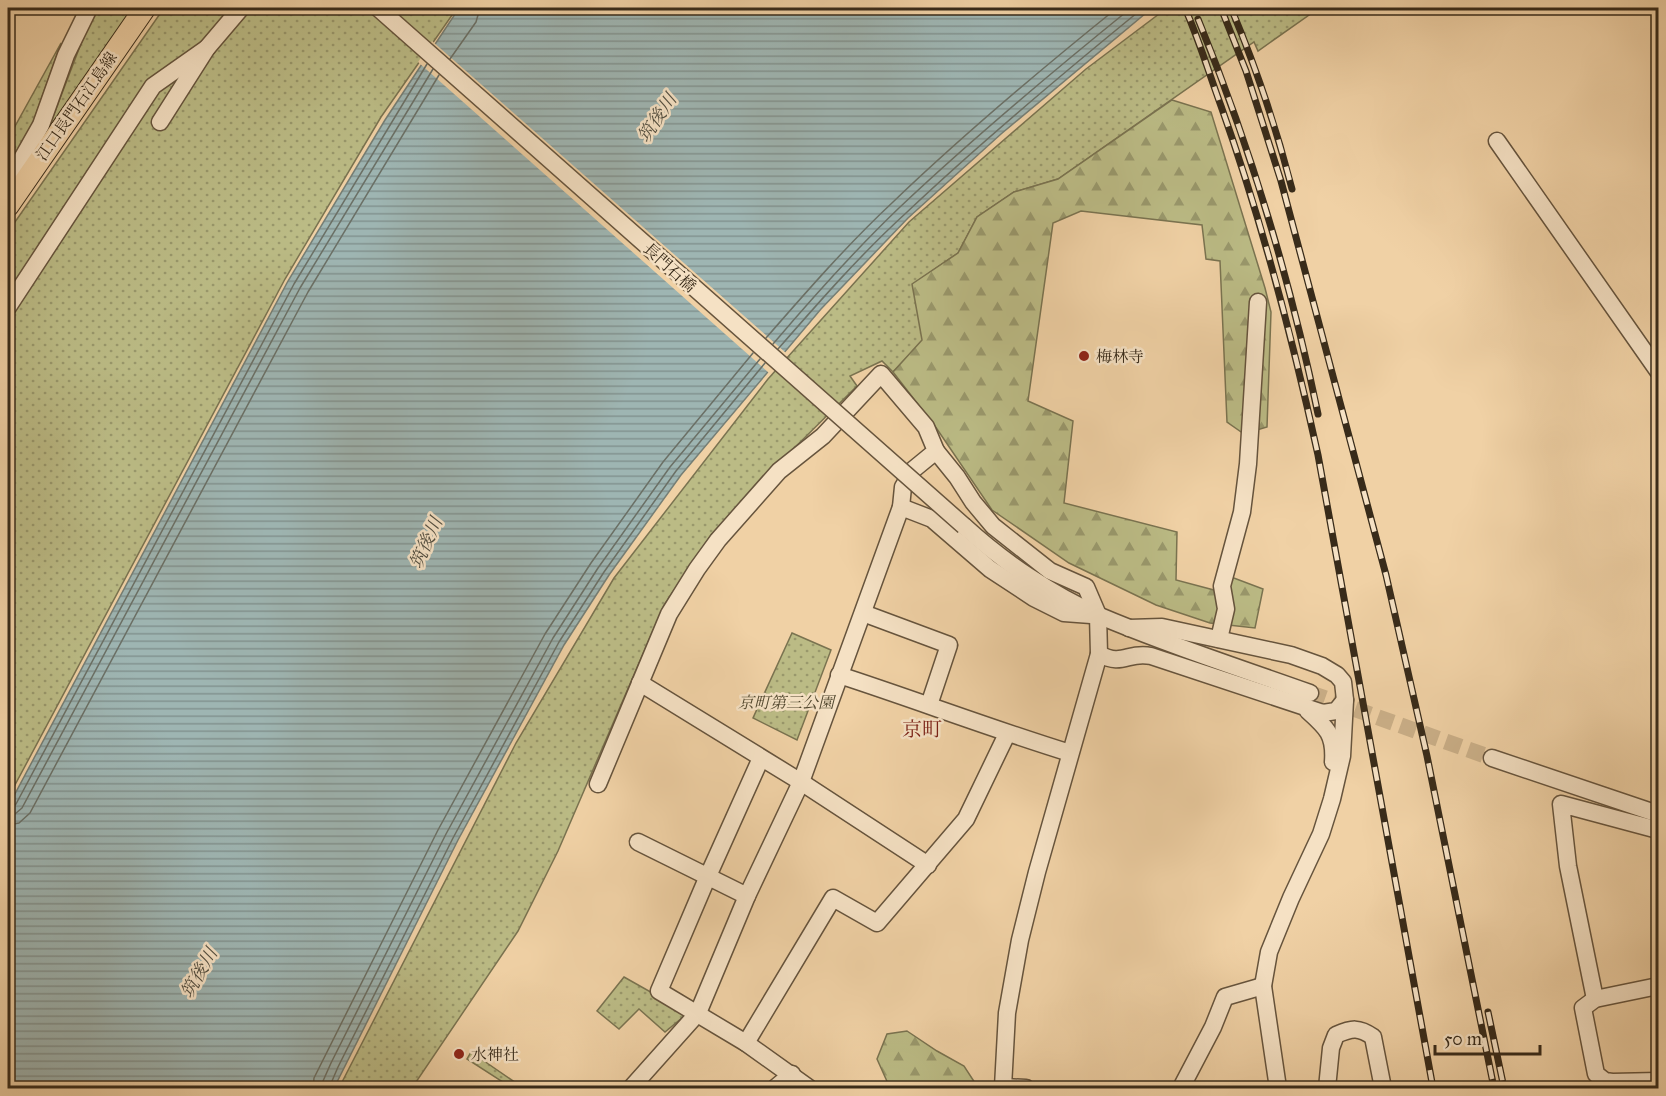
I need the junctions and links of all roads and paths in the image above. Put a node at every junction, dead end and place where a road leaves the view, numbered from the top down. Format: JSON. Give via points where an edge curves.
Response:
{"nodes":[{"id":1,"x":89,"y":8,"type":"edge"},
{"id":2,"x":145,"y":8,"type":"edge"},
{"id":3,"x":241,"y":8,"type":"edge"},
{"id":4,"x":378,"y":8,"type":"edge"},
{"id":5,"x":207,"y":48,"type":"junction"},
{"id":6,"x":160,"y":122,"type":"dead end"},
{"id":7,"x":1497,"y":141,"type":"dead end"},
{"id":8,"x":8,"y":205,"type":"edge"},
{"id":9,"x":1258,"y":302,"type":"dead end"},
{"id":10,"x":8,"y":307,"type":"edge"},
{"id":11,"x":1659,"y":371,"type":"edge"},
{"id":12,"x":936,"y":451,"type":"junction"},
{"id":13,"x":901,"y":507,"type":"junction"},
{"id":14,"x":862,"y":613,"type":"junction"},
{"id":15,"x":1098,"y":615,"type":"junction"},
{"id":16,"x":1129,"y":627,"type":"junction"},
{"id":17,"x":1219,"y":639,"type":"junction"},
{"id":18,"x":1099,"y":654,"type":"junction"},
{"id":19,"x":839,"y":675,"type":"junction"},
{"id":20,"x":639,"y":683,"type":"junction"},
{"id":21,"x":1305,"y":699,"type":"junction"},
{"id":22,"x":1345,"y":700,"type":"junction"},
{"id":23,"x":929,"y":705,"type":"junction"},
{"id":24,"x":1007,"y":734,"type":"junction"},
{"id":25,"x":1070,"y":753,"type":"junction"},
{"id":26,"x":762,"y":758,"type":"junction"},
{"id":27,"x":1492,"y":758,"type":"tunnel mouth"},
{"id":28,"x":801,"y":782,"type":"junction"},
{"id":29,"x":598,"y":783,"type":"dead end"},
{"id":30,"x":1332,"y":799,"type":"junction"},
{"id":31,"x":1659,"y":814,"type":"edge"},
{"id":32,"x":1659,"y":830,"type":"edge"},
{"id":33,"x":638,"y":842,"type":"dead end"},
{"id":34,"x":928,"y":865,"type":"junction"},
{"id":35,"x":708,"y":876,"type":"junction"},
{"id":36,"x":747,"y":896,"type":"junction"},
{"id":37,"x":1263,"y":986,"type":"junction"},
{"id":38,"x":1659,"y":986,"type":"edge"},
{"id":39,"x":1595,"y":999,"type":"junction"},
{"id":40,"x":698,"y":1013,"type":"junction"},
{"id":41,"x":746,"y":1043,"type":"junction"},
{"id":42,"x":792,"y":1074,"type":"junction"},
{"id":43,"x":1659,"y":1082,"type":"edge"},
{"id":44,"x":1002,"y":1088,"type":"edge"},
{"id":45,"x":631,"y":1089,"type":"edge"},
{"id":46,"x":775,"y":1089,"type":"edge"},
{"id":47,"x":809,"y":1089,"type":"edge"},
{"id":48,"x":1026,"y":1089,"type":"edge"},
{"id":49,"x":1181,"y":1089,"type":"edge"},
{"id":50,"x":1278,"y":1089,"type":"edge"},
{"id":51,"x":1327,"y":1089,"type":"edge"},
{"id":52,"x":1383,"y":1089,"type":"edge"}],
"edges":[{"from":1,"to":8,"type":"street","via":[[66,55],[41,125],[15,171]]},
{"from":2,"to":8,"type":"main road","name":"江口長門石江島線"},
{"from":3,"to":5,"type":"street"},
{"from":4,"to":15,"type":"street","name":"長門石橋","bridge":true,"via":[[992,551]]},
{"from":5,"to":6,"type":"street"},
{"from":5,"to":10,"type":"street","via":[[153,86]]},
{"from":7,"to":11,"type":"street"},
{"from":9,"to":17,"type":"street","via":[[1245,493],[1222,586],[1226,609]]},
{"from":12,"to":13,"type":"street","via":[[914,469],[903,487]]},
{"from":12,"to":15,"type":"street","via":[[993,526],[1050,571],[1086,588]]},
{"from":12,"to":20,"type":"street","via":[[926,427],[881,374],[823,436],[779,471],[718,540],[669,614]]},
{"from":13,"to":14,"type":"street"},
{"from":13,"to":15,"type":"street","via":[[932,519],[990,569],[1034,598],[1064,613]]},
{"from":14,"to":19,"type":"street"},
{"from":14,"to":23,"type":"street","via":[[950,645]]},
{"from":15,"to":16,"type":"street"},
{"from":15,"to":18,"type":"street"},
{"from":16,"to":17,"type":"street","via":[[1162,627]]},
{"from":16,"to":21,"type":"street"},
{"from":17,"to":22,"type":"street","via":[[1322,666],[1343,682]]},
{"from":18,"to":21,"type":"street","via":[[1110,660],[1151,656]]},
{"from":18,"to":25,"type":"street"},
{"from":19,"to":23,"type":"street"},
{"from":19,"to":28,"type":"street"},
{"from":20,"to":26,"type":"street"},
{"from":20,"to":29,"type":"street"},
{"from":21,"to":22,"type":"street","via":[[1323,713],[1336,711]]},
{"from":21,"to":30,"type":"street","via":[[1329,729],[1334,748]]},
{"from":22,"to":30,"type":"street","via":[[1342,756]]},
{"from":23,"to":24,"type":"street"},
{"from":24,"to":25,"type":"street"},
{"from":24,"to":34,"type":"street","via":[[966,819]]},
{"from":25,"to":44,"type":"street","via":[[1020,940],[1007,1013]]},
{"from":26,"to":28,"type":"street"},
{"from":26,"to":35,"type":"street"},
{"from":27,"to":31,"type":"street"},
{"from":28,"to":34,"type":"street"},
{"from":28,"to":36,"type":"street"},
{"from":30,"to":37,"type":"street","via":[[1321,834],[1269,952]]},
{"from":32,"to":39,"type":"street","via":[[1561,804],[1568,866]]},
{"from":33,"to":35,"type":"street"},
{"from":34,"to":41,"type":"street","via":[[877,923],[833,898]]},
{"from":35,"to":36,"type":"street"},
{"from":35,"to":40,"type":"street","via":[[659,991]]},
{"from":36,"to":40,"type":"street"},
{"from":37,"to":49,"type":"street","via":[[1225,997]]},
{"from":37,"to":50,"type":"street"},
{"from":38,"to":39,"type":"street"},
{"from":39,"to":43,"type":"street","via":[[1583,1008],[1596,1074],[1612,1082]]},
{"from":40,"to":41,"type":"street"},
{"from":40,"to":45,"type":"street"},
{"from":41,"to":42,"type":"street"},
{"from":42,"to":46,"type":"street"},
{"from":42,"to":47,"type":"street"},
{"from":44,"to":48,"type":"street"},
{"from":51,"to":52,"type":"street","via":[[1331,1048],[1336,1035],[1347,1030],[1363,1030],[1373,1036]]}]}
